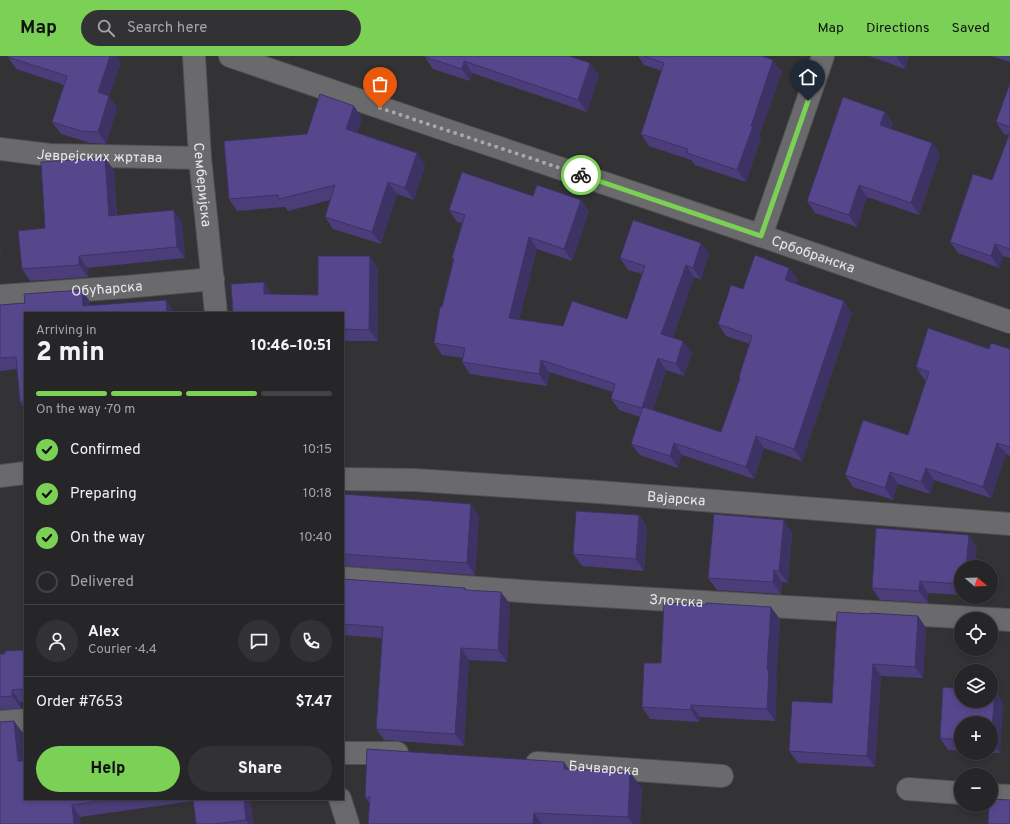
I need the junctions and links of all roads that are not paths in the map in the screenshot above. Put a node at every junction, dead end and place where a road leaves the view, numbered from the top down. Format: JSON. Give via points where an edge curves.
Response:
{"nodes":[{"id":1,"x":194,"y":56,"type":"edge"},
{"id":2,"x":230,"y":56,"type":"edge"},
{"id":3,"x":823,"y":56,"type":"edge"},
{"id":4,"x":0,"y":149,"type":"edge"},
{"id":5,"x":200,"y":158,"type":"junction"},
{"id":6,"x":761,"y":236,"type":"junction"},
{"id":7,"x":213,"y":279,"type":"junction"},
{"id":8,"x":0,"y":296,"type":"edge"},
{"id":9,"x":216,"y":312,"type":"edge"},
{"id":10,"x":1010,"y":322,"type":"edge"},
{"id":11,"x":24,"y":474,"type":"edge"},
{"id":12,"x":0,"y":476,"type":"edge"},
{"id":13,"x":344,"y":479,"type":"edge"},
{"id":14,"x":1010,"y":524,"type":"edge"},
{"id":15,"x":344,"y":578,"type":"edge"},
{"id":16,"x":1010,"y":620,"type":"edge"},
{"id":17,"x":24,"y":720,"type":"edge"},
{"id":18,"x":0,"y":722,"type":"edge"},
{"id":19,"x":344,"y":753,"type":"edge"},
{"id":20,"x":416,"y":755,"type":"edge"},
{"id":21,"x":518,"y":762,"type":"edge"},
{"id":22,"x":722,"y":776,"type":"dead end"},
{"id":23,"x":908,"y":789,"type":"dead end"},
{"id":24,"x":954,"y":792,"type":"edge"},
{"id":25,"x":998,"y":795,"type":"edge"},
{"id":26,"x":1010,"y":796,"type":"edge"},
{"id":27,"x":340,"y":800,"type":"edge"},
{"id":28,"x":348,"y":824,"type":"edge"}],
"edges":[{"from":1,"to":5,"type":"street","name":"Семберијска"},
{"from":2,"to":6,"type":"street","name":"Србобранска"},
{"from":3,"to":6,"type":"street"},
{"from":4,"to":5,"type":"street","name":"Јеврејских жртава","via":[[50,155]]},
{"from":5,"to":7,"type":"street","name":"Семберијска"},
{"from":6,"to":10,"type":"street","name":"Србобранска"},
{"from":7,"to":8,"type":"street","name":"Обућарска"},
{"from":7,"to":9,"type":"street","name":"Семберијска"},
{"from":11,"to":12,"type":"street"},
{"from":13,"to":14,"type":"street","name":"Вајарска","via":[[415,480],[558,489]]},
{"from":15,"to":16,"type":"street","name":"Злотска"},
{"from":17,"to":18,"type":"street"},
{"from":19,"to":20,"type":"street","via":[[385,752]]},
{"from":21,"to":22,"type":"street","name":"Бачварска"},
{"from":23,"to":24,"type":"street"},
{"from":25,"to":26,"type":"street"},
{"from":27,"to":28,"type":"street"}]}
